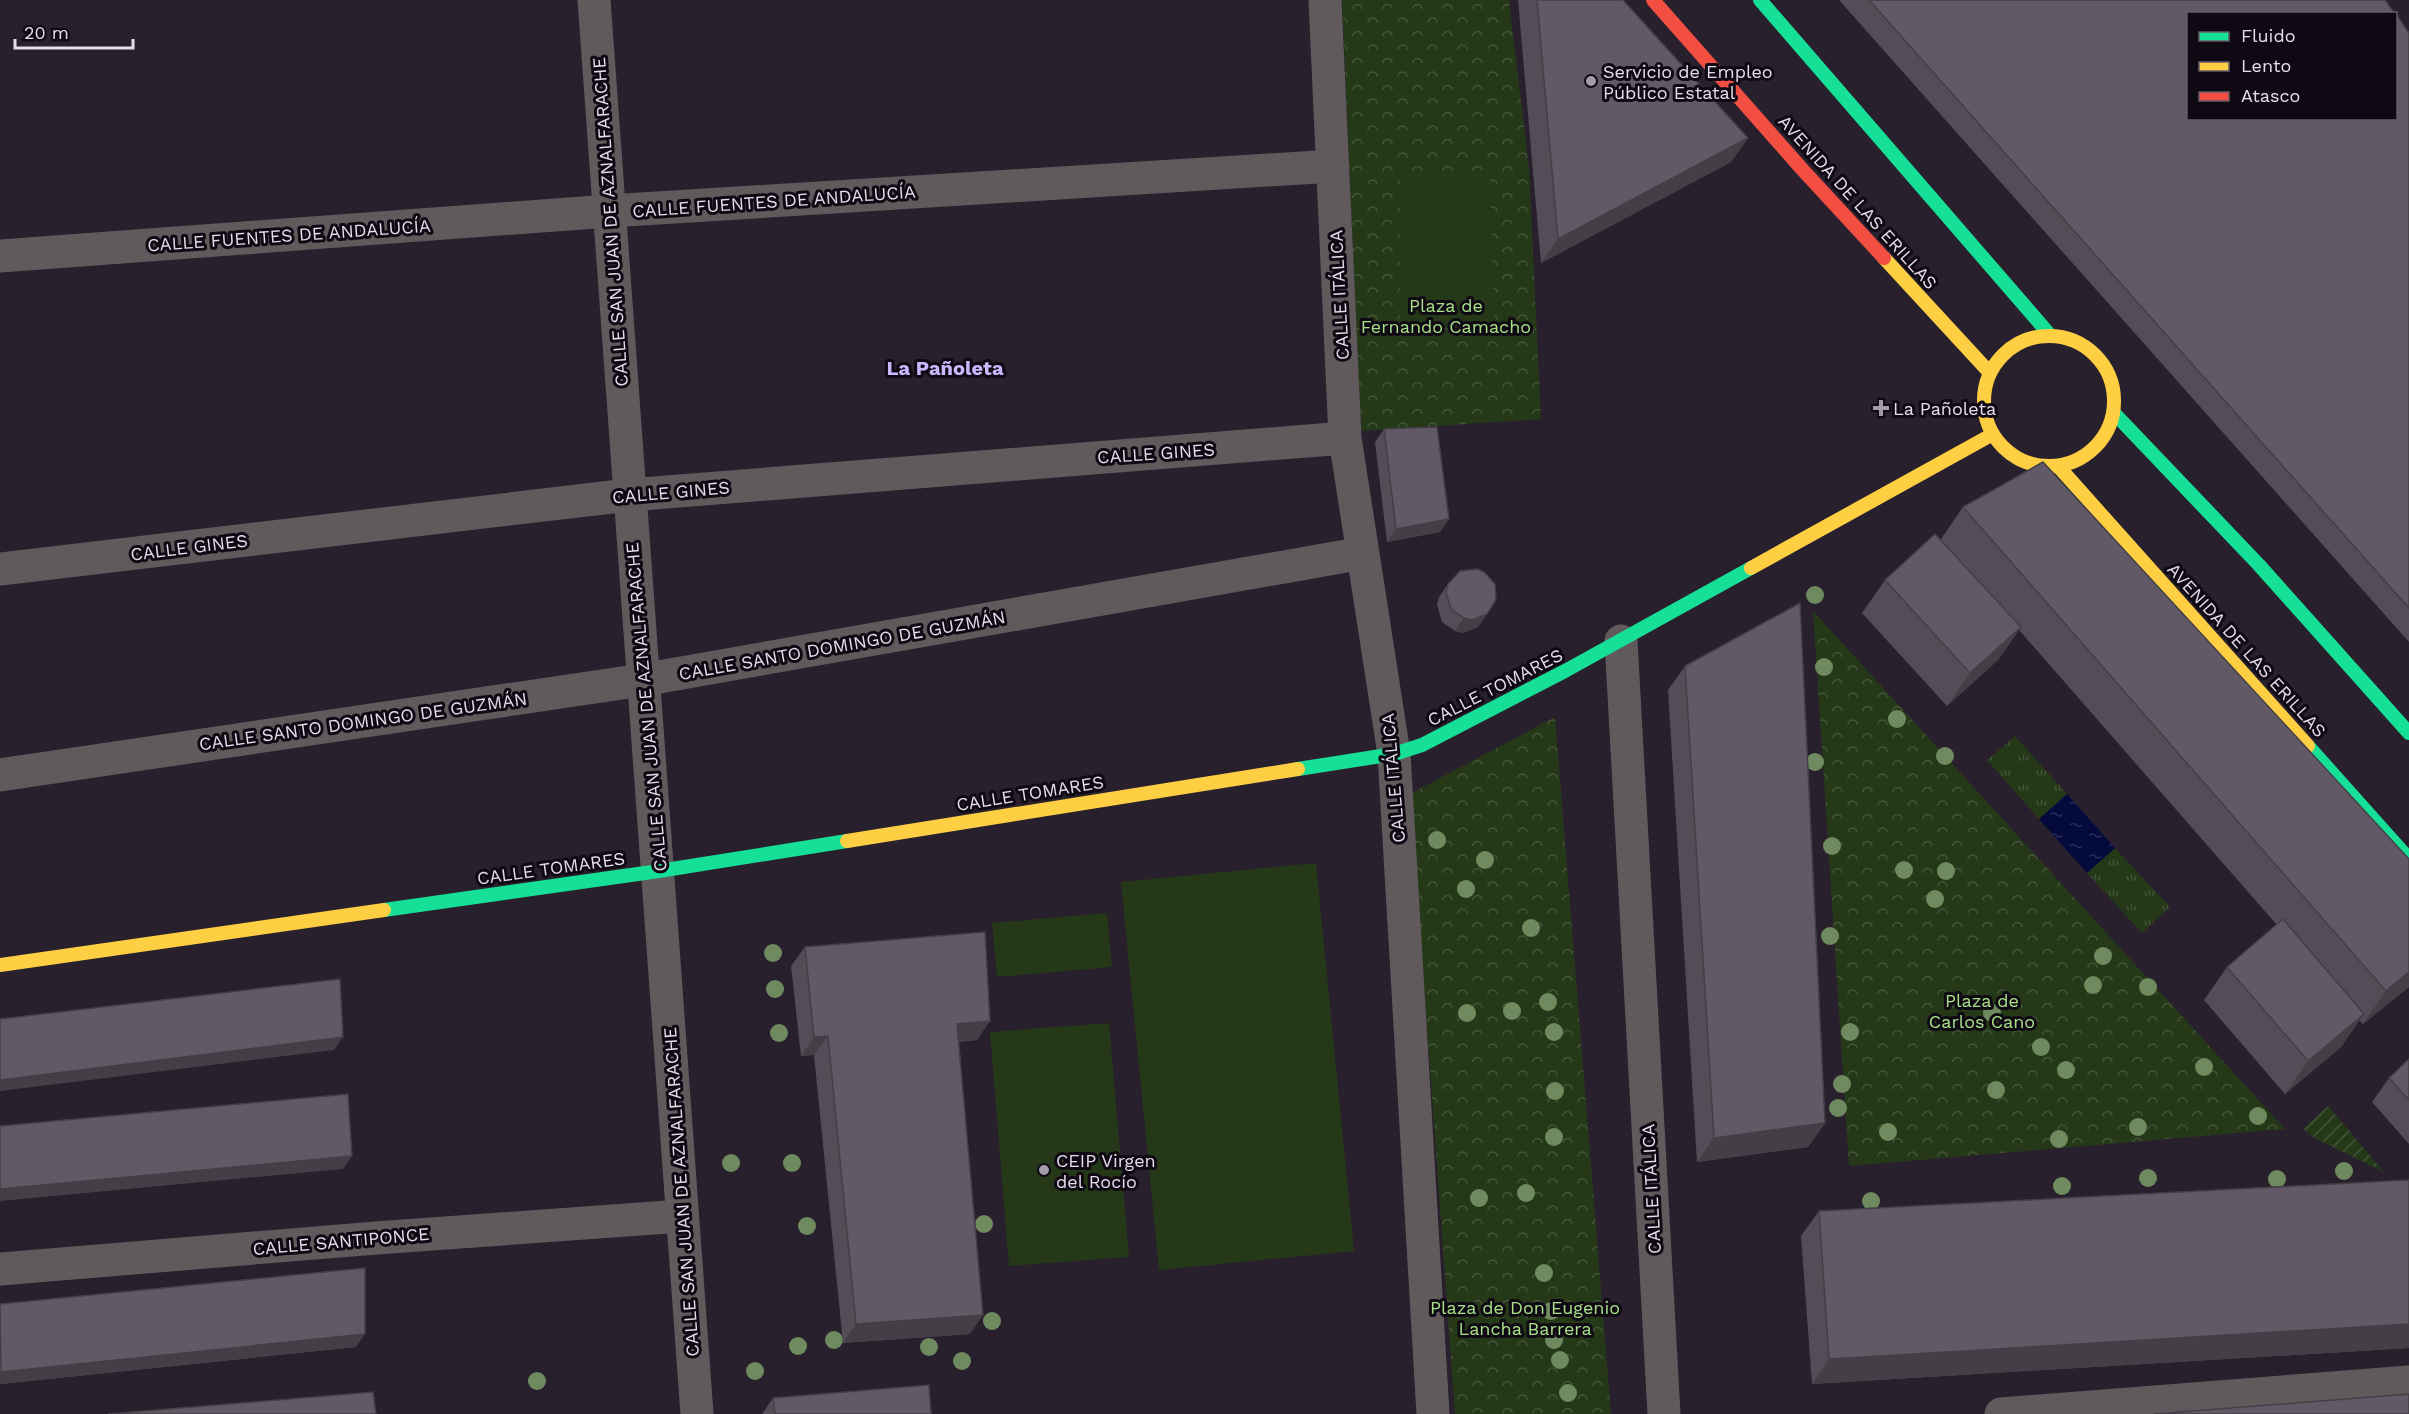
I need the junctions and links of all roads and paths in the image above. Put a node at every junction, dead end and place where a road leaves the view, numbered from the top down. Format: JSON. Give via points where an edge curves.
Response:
{"nodes":[{"id":1,"x":594,"y":0,"type":"edge"},
{"id":2,"x":1325,"y":0,"type":"edge"},
{"id":3,"x":1653,"y":0,"type":"edge"},
{"id":4,"x":1760,"y":0,"type":"edge"},
{"id":5,"x":1333,"y":166,"type":"junction"},
{"id":6,"x":609,"y":211,"type":"junction"},
{"id":7,"x":0,"y":256,"type":"edge"},
{"id":8,"x":2050,"y":335,"type":"junction"},
{"id":9,"x":1990,"y":373,"type":"junction"},
{"id":10,"x":2114,"y":413,"type":"junction"},
{"id":11,"x":1993,"y":434,"type":"junction"},
{"id":12,"x":1345,"y":438,"type":"junction"},
{"id":13,"x":2058,"y":466,"type":"junction"},
{"id":14,"x":629,"y":495,"type":"junction"},
{"id":15,"x":1363,"y":553,"type":"junction"},
{"id":16,"x":0,"y":569,"type":"edge"},
{"id":17,"x":1621,"y":641,"type":"junction"},
{"id":18,"x":642,"y":680,"type":"junction"},
{"id":19,"x":2409,"y":733,"type":"edge"},
{"id":20,"x":1394,"y":754,"type":"junction"},
{"id":21,"x":0,"y":775,"type":"edge"},
{"id":22,"x":2409,"y":859,"type":"edge"},
{"id":23,"x":659,"y":871,"type":"junction"},
{"id":24,"x":0,"y":965,"type":"edge"},
{"id":25,"x":682,"y":1216,"type":"junction"},
{"id":26,"x":0,"y":1269,"type":"edge"},
{"id":27,"x":2409,"y":1382,"type":"edge"},
{"id":28,"x":2020,"y":1413,"type":"edge"},
{"id":29,"x":697,"y":1414,"type":"edge"},
{"id":30,"x":1433,"y":1414,"type":"edge"},
{"id":31,"x":1664,"y":1414,"type":"edge"}],
"edges":[{"from":1,"to":6,"type":"street","name":"CALLE SAN JUAN DE AZNALFARACHE"},
{"from":2,"to":5,"type":"street","name":"CALLE ITÁLICA"},
{"from":3,"to":9,"type":"street","name":"AVENIDA DE LAS ERILLAS"},
{"from":4,"to":8,"type":"street"},
{"from":5,"to":6,"type":"street","name":"CALLE FUENTES DE ANDALUCÍA"},
{"from":5,"to":12,"type":"street","name":"CALLE ITÁLICA"},
{"from":6,"to":7,"type":"street","name":"CALLE FUENTES DE ANDALUCÍA"},
{"from":6,"to":14,"type":"street","name":"CALLE SAN JUAN DE AZNALFARACHE"},
{"from":8,"to":9,"type":"street","via":[[2015,346]]},
{"from":8,"to":10,"type":"street","via":[[2072,340],[2100,360],[2114,390]]},
{"from":9,"to":11,"type":"street","via":[[1984,394],[1985,415]]},
{"from":10,"to":13,"type":"street","via":[[2095,449]]},
{"from":10,"to":19,"type":"street","via":[[2259,565]]},
{"from":11,"to":13,"type":"street","via":[[2020,460]]},
{"from":11,"to":17,"type":"street","name":"CALLE TOMARES"},
{"from":12,"to":14,"type":"street","name":"CALLE GINES"},
{"from":12,"to":15,"type":"street","name":"CALLE ITÁLICA"},
{"from":13,"to":22,"type":"street","name":"AVENIDA DE LAS ERILLAS"},
{"from":14,"to":16,"type":"street","name":"CALLE GINES"},
{"from":14,"to":18,"type":"street","name":"CALLE SAN JUAN DE AZNALFARACHE"},
{"from":15,"to":18,"type":"street","name":"CALLE SANTO DOMINGO DE GUZMÁN"},
{"from":15,"to":20,"type":"street","name":"CALLE ITÁLICA"},
{"from":17,"to":20,"type":"street","name":"CALLE TOMARES","via":[[1422,745]]},
{"from":17,"to":31,"type":"street","name":"CALLE ITÁLICA"},
{"from":18,"to":21,"type":"street","name":"CALLE SANTO DOMINGO DE GUZMÁN"},
{"from":18,"to":23,"type":"street","name":"CALLE SAN JUAN DE AZNALFARACHE"},
{"from":20,"to":23,"type":"street","name":"CALLE TOMARES"},
{"from":20,"to":30,"type":"street","name":"CALLE ITÁLICA"},
{"from":23,"to":24,"type":"street","name":"CALLE TOMARES"},
{"from":23,"to":25,"type":"street","name":"CALLE SAN JUAN DE AZNALFARACHE"},
{"from":25,"to":26,"type":"street","name":"CALLE SANTIPONCE"},
{"from":25,"to":29,"type":"street","name":"CALLE SAN JUAN DE AZNALFARACHE"},
{"from":27,"to":28,"type":"street"}]}
